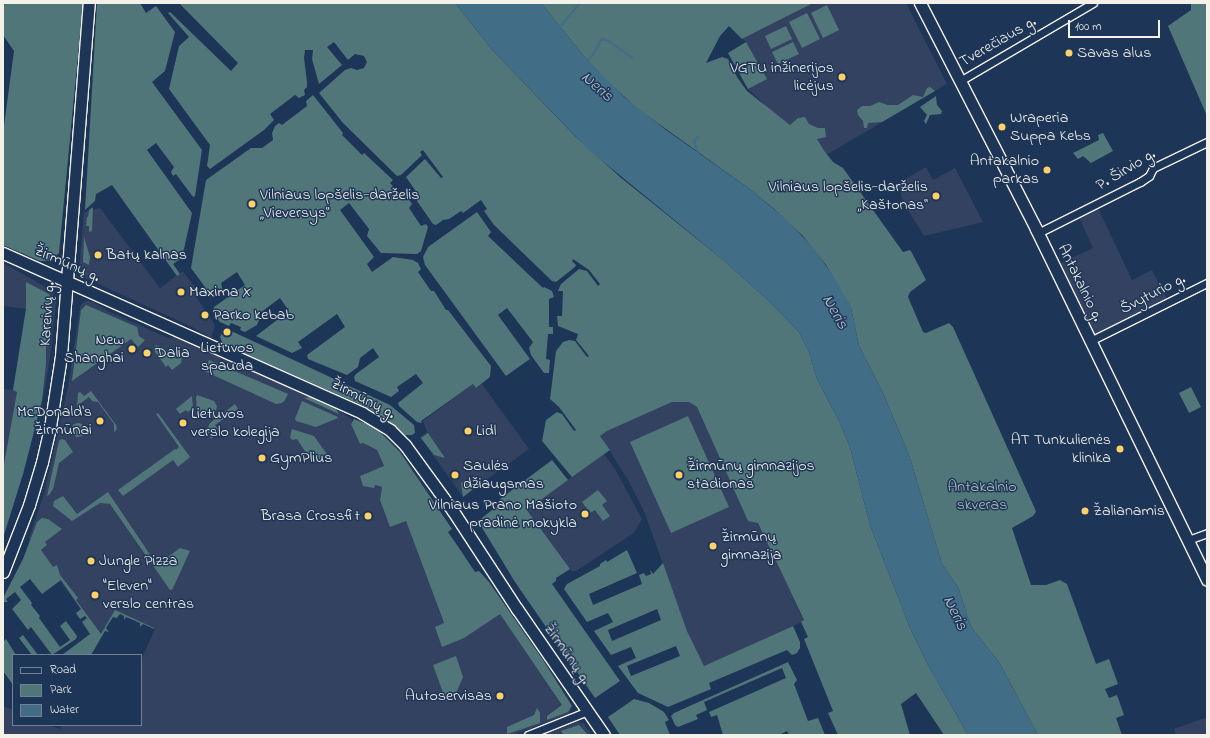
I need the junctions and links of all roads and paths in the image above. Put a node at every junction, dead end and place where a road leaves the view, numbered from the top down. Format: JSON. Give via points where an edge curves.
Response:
{"nodes":[{"id":1,"x":89,"y":3,"type":"edge"},
{"id":2,"x":920,"y":3,"type":"edge"},
{"id":3,"x":1093,"y":3,"type":"edge"},
{"id":4,"x":960,"y":81,"type":"junction"},
{"id":5,"x":1207,"y":142,"type":"edge"},
{"id":6,"x":1038,"y":233,"type":"junction"},
{"id":7,"x":3,"y":252,"type":"edge"},
{"id":8,"x":67,"y":281,"type":"junction"},
{"id":9,"x":1207,"y":283,"type":"edge"},
{"id":10,"x":1090,"y":341,"type":"junction"},
{"id":11,"x":1207,"y":533,"type":"edge"},
{"id":12,"x":1188,"y":540,"type":"junction"},
{"id":13,"x":3,"y":572,"type":"edge"},
{"id":14,"x":1207,"y":580,"type":"edge"},
{"id":15,"x":588,"y":711,"type":"junction"},
{"id":16,"x":528,"y":735,"type":"edge"},
{"id":17,"x":604,"y":735,"type":"edge"}],
"edges":[{"from":1,"to":8,"type":"main road","name":"Kareivių g."},
{"from":2,"to":4,"type":"main road","name":"Antakalnio g."},
{"from":3,"to":4,"type":"street","name":"Tverečiaus g."},
{"from":4,"to":6,"type":"main road","name":"Antakalnio g."},
{"from":5,"to":6,"type":"street","name":"P. Širvio g.","via":[[1153,168],[1149,176],[1140,182]]},
{"from":6,"to":10,"type":"main road","name":"Antakalnio g."},
{"from":7,"to":8,"type":"main road","name":"Žirmūnų g."},
{"from":8,"to":13,"type":"main road","name":"Kareivių g.","via":[[61,356],[50,428],[29,505]]},
{"from":8,"to":15,"type":"main road","name":"Žirmūnų g.","via":[[362,413],[390,430],[405,445],[454,511],[517,609]]},
{"from":9,"to":10,"type":"street","name":"Švyturio g."},
{"from":10,"to":12,"type":"main road","name":"Antakalnio g."},
{"from":11,"to":12,"type":"street"},
{"from":12,"to":14,"type":"main road","name":"Antakalnio g."},
{"from":15,"to":16,"type":"street"},
{"from":15,"to":17,"type":"main road","name":"Žirmūnų g."}]}
